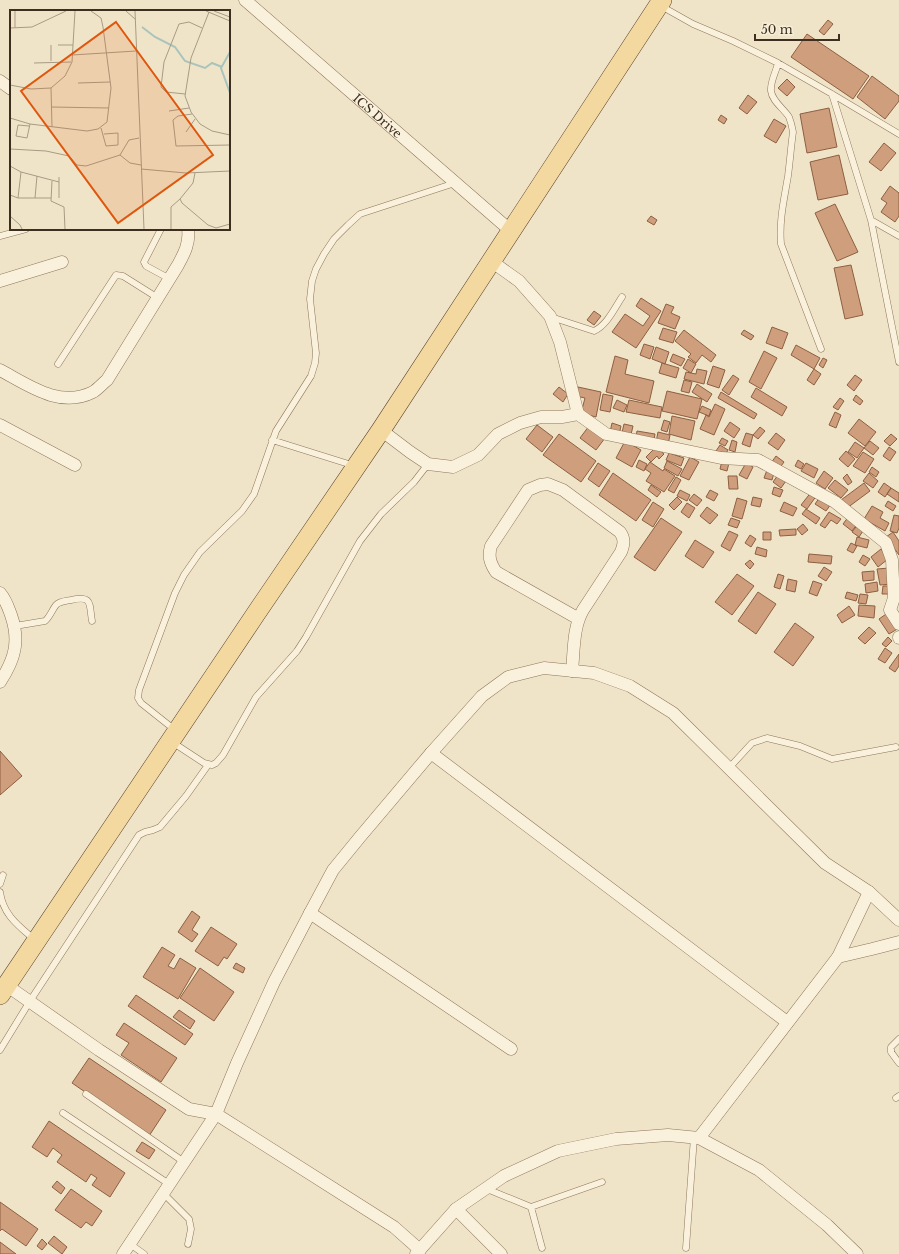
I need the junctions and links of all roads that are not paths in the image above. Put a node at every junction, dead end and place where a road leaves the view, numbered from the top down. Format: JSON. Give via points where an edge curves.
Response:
{"nodes":[{"id":1,"x":245,"y":0,"type":"edge"},
{"id":2,"x":661,"y":2,"type":"edge"},
{"id":3,"x":778,"y":64,"type":"junction"},
{"id":4,"x":0,"y":81,"type":"edge"},
{"id":5,"x":10,"y":88,"type":"edge"},
{"id":6,"x":832,"y":94,"type":"junction"},
{"id":7,"x":899,"y":134,"type":"edge"},
{"id":8,"x":455,"y":183,"type":"junction"},
{"id":9,"x":871,"y":220,"type":"junction"},
{"id":10,"x":22,"y":230,"type":"edge"},
{"id":11,"x":160,"y":230,"type":"edge"},
{"id":12,"x":188,"y":230,"type":"edge"},
{"id":13,"x":511,"y":231,"type":"junction"},
{"id":14,"x":0,"y":236,"type":"edge"},
{"id":15,"x":899,"y":236,"type":"edge"},
{"id":16,"x":491,"y":261,"type":"junction"},
{"id":17,"x":62,"y":262,"type":"dead end"},
{"id":18,"x":170,"y":279,"type":"junction"},
{"id":19,"x":0,"y":281,"type":"edge"},
{"id":20,"x":622,"y":297,"type":"dead end"},
{"id":21,"x":158,"y":298,"type":"junction"},
{"id":22,"x":550,"y":316,"type":"junction"},
{"id":23,"x":821,"y":349,"type":"dead end"},
{"id":24,"x":899,"y":362,"type":"edge"},
{"id":25,"x":58,"y":364,"type":"dead end"},
{"id":26,"x":0,"y":370,"type":"edge"},
{"id":27,"x":578,"y":414,"type":"junction"},
{"id":28,"x":0,"y":425,"type":"edge"},
{"id":29,"x":381,"y":430,"type":"junction"},
{"id":30,"x":272,"y":440,"type":"junction"},
{"id":31,"x":428,"y":464,"type":"junction"},
{"id":32,"x":75,"y":465,"type":"dead end"},
{"id":33,"x":356,"y":467,"type":"junction"},
{"id":34,"x":0,"y":593,"type":"edge"},
{"id":35,"x":579,"y":619,"type":"junction"},
{"id":36,"x":92,"y":621,"type":"dead end"},
{"id":37,"x":899,"y":624,"type":"edge"},
{"id":38,"x":14,"y":626,"type":"junction"},
{"id":39,"x":572,"y":671,"type":"junction"},
{"id":40,"x":0,"y":682,"type":"edge"},
{"id":41,"x":174,"y":736,"type":"junction"},
{"id":42,"x":896,"y":747,"type":"dead end"},
{"id":43,"x":431,"y":753,"type":"junction"},
{"id":44,"x":208,"y":765,"type":"junction"},
{"id":45,"x":729,"y":768,"type":"junction"},
{"id":46,"x":3,"y":875,"type":"dead end"},
{"id":47,"x":0,"y":884,"type":"edge"},
{"id":48,"x":0,"y":892,"type":"edge"},
{"id":49,"x":869,"y":892,"type":"junction"},
{"id":50,"x":310,"y":913,"type":"junction"},
{"id":51,"x":898,"y":916,"type":"edge"},
{"id":52,"x":36,"y":941,"type":"junction"},
{"id":53,"x":899,"y":942,"type":"edge"},
{"id":54,"x":838,"y":957,"type":"junction"},
{"id":55,"x":3,"y":990,"type":"edge"},
{"id":56,"x":30,"y":1001,"type":"junction"},
{"id":57,"x":787,"y":1022,"type":"junction"},
{"id":58,"x":899,"y":1039,"type":"edge"},
{"id":59,"x":511,"y":1049,"type":"dead end"},
{"id":60,"x":0,"y":1050,"type":"edge"},
{"id":61,"x":899,"y":1063,"type":"edge"},
{"id":62,"x":86,"y":1094,"type":"dead end"},
{"id":63,"x":63,"y":1113,"type":"dead end"},
{"id":64,"x":216,"y":1114,"type":"junction"},
{"id":65,"x":697,"y":1137,"type":"junction"},
{"id":66,"x":184,"y":1162,"type":"junction"},
{"id":67,"x":602,"y":1182,"type":"dead end"},
{"id":68,"x":166,"y":1189,"type":"junction"},
{"id":69,"x":487,"y":1189,"type":"junction"},
{"id":70,"x":531,"y":1207,"type":"junction"},
{"id":71,"x":456,"y":1209,"type":"junction"},
{"id":72,"x":130,"y":1244,"type":"junction"},
{"id":73,"x":188,"y":1244,"type":"dead end"},
{"id":74,"x":542,"y":1248,"type":"dead end"},
{"id":75,"x":686,"y":1248,"type":"dead end"},
{"id":76,"x":418,"y":1252,"type":"edge"},
{"id":77,"x":123,"y":1254,"type":"edge"},
{"id":78,"x":144,"y":1254,"type":"edge"},
{"id":79,"x":501,"y":1254,"type":"edge"},
{"id":80,"x":857,"y":1254,"type":"edge"}],
"edges":[{"from":1,"to":8,"type":"street","name":"ICS Drive"},
{"from":2,"to":3,"type":"lane","via":[[693,24]]},
{"from":2,"to":13,"type":"main road"},
{"from":3,"to":6,"type":"lane"},
{"from":3,"to":23,"type":"lane","via":[[771,93],[789,118],[793,132],[781,215],[781,244]]},
{"from":4,"to":5,"type":"street"},
{"from":6,"to":7,"type":"lane"},
{"from":6,"to":9,"type":"lane"},
{"from":8,"to":13,"type":"street","name":"ICS Drive"},
{"from":8,"to":30,"type":"lane","via":[[360,214],[334,239],[316,269],[312,281],[310,299],[316,354],[311,376],[282,419]]},
{"from":9,"to":15,"type":"lane"},
{"from":9,"to":24,"type":"lane"},
{"from":10,"to":14,"type":"lane"},
{"from":11,"to":18,"type":"lane","via":[[144,262],[146,266]]},
{"from":12,"to":18,"type":"street","via":[[186,249]]},
{"from":13,"to":16,"type":"main road"},
{"from":16,"to":22,"type":"street","via":[[519,281]]},
{"from":16,"to":29,"type":"main road"},
{"from":17,"to":19,"type":"street"},
{"from":18,"to":21,"type":"street"},
{"from":20,"to":22,"type":"lane","via":[[606,322],[594,331]]},
{"from":21,"to":25,"type":"lane","via":[[123,276],[116,275]]},
{"from":21,"to":26,"type":"street","via":[[107,380],[94,392],[60,398],[40,392]]},
{"from":22,"to":27,"type":"street","via":[[560,342]]},
{"from":27,"to":31,"type":"street","via":[[541,417],[520,423],[498,434],[478,455],[453,467]]},
{"from":27,"to":37,"type":"street","via":[[606,434],[721,458],[758,460],[835,502],[886,543],[892,560],[894,598],[890,610]]},
{"from":28,"to":32,"type":"street"},
{"from":29,"to":31,"type":"street"},
{"from":29,"to":33,"type":"main road"},
{"from":30,"to":33,"type":"lane"},
{"from":30,"to":41,"type":"lane","via":[[254,494],[242,511],[200,552],[184,575],[139,690],[138,698],[141,703]]},
{"from":31,"to":44,"type":"lane","via":[[402,495],[373,523],[360,541],[306,637],[256,697],[220,760]]},
{"from":33,"to":41,"type":"main road"},
{"from":34,"to":38,"type":"street","via":[[6,600]]},
{"from":35,"to":35,"type":"street","via":[[496,572],[489,560],[490,546],[528,490],[540,485],[548,484],[563,490],[624,537],[621,552]]},
{"from":35,"to":39,"type":"street"},
{"from":36,"to":38,"type":"lane","via":[[88,602],[82,598],[60,602],[44,620]]},
{"from":38,"to":40,"type":"street","via":[[16,648],[8,670]]},
{"from":39,"to":43,"type":"street","via":[[544,668],[508,677],[482,696]]},
{"from":39,"to":45,"type":"street","via":[[594,673],[630,686],[673,713]]},
{"from":41,"to":44,"type":"lane"},
{"from":41,"to":52,"type":"main road"},
{"from":42,"to":45,"type":"lane","via":[[832,758],[800,746],[766,738],[752,743]]},
{"from":43,"to":50,"type":"street","via":[[333,870]]},
{"from":43,"to":57,"type":"street"},
{"from":44,"to":56,"type":"lane","via":[[160,827],[139,835]]},
{"from":45,"to":49,"type":"street","via":[[825,863]]},
{"from":46,"to":47,"type":"lane"},
{"from":48,"to":52,"type":"lane","via":[[5,908],[15,923]]},
{"from":49,"to":51,"type":"street"},
{"from":49,"to":54,"type":"street"},
{"from":50,"to":59,"type":"street"},
{"from":50,"to":64,"type":"street","via":[[274,982]]},
{"from":52,"to":55,"type":"main road"},
{"from":53,"to":54,"type":"street"},
{"from":54,"to":57,"type":"street"},
{"from":55,"to":56,"type":"street"},
{"from":56,"to":60,"type":"lane"},
{"from":56,"to":64,"type":"street","via":[[189,1109]]},
{"from":57,"to":65,"type":"street"},
{"from":58,"to":61,"type":"lane","via":[[891,1047],[891,1052]]},
{"from":62,"to":66,"type":"lane"},
{"from":63,"to":68,"type":"lane"},
{"from":64,"to":66,"type":"street"},
{"from":64,"to":76,"type":"street","via":[[394,1227]]},
{"from":65,"to":69,"type":"street","via":[[668,1134],[616,1139],[558,1151],[504,1176]]},
{"from":65,"to":75,"type":"lane"},
{"from":65,"to":80,"type":"street","via":[[759,1170],[827,1225]]},
{"from":66,"to":68,"type":"street"},
{"from":67,"to":70,"type":"lane"},
{"from":68,"to":72,"type":"street"},
{"from":68,"to":73,"type":"lane","via":[[190,1219]]},
{"from":69,"to":70,"type":"lane"},
{"from":69,"to":71,"type":"street"},
{"from":70,"to":74,"type":"lane"},
{"from":71,"to":76,"type":"street"},
{"from":71,"to":79,"type":"street"},
{"from":72,"to":77,"type":"street"},
{"from":72,"to":78,"type":"lane"}]}
